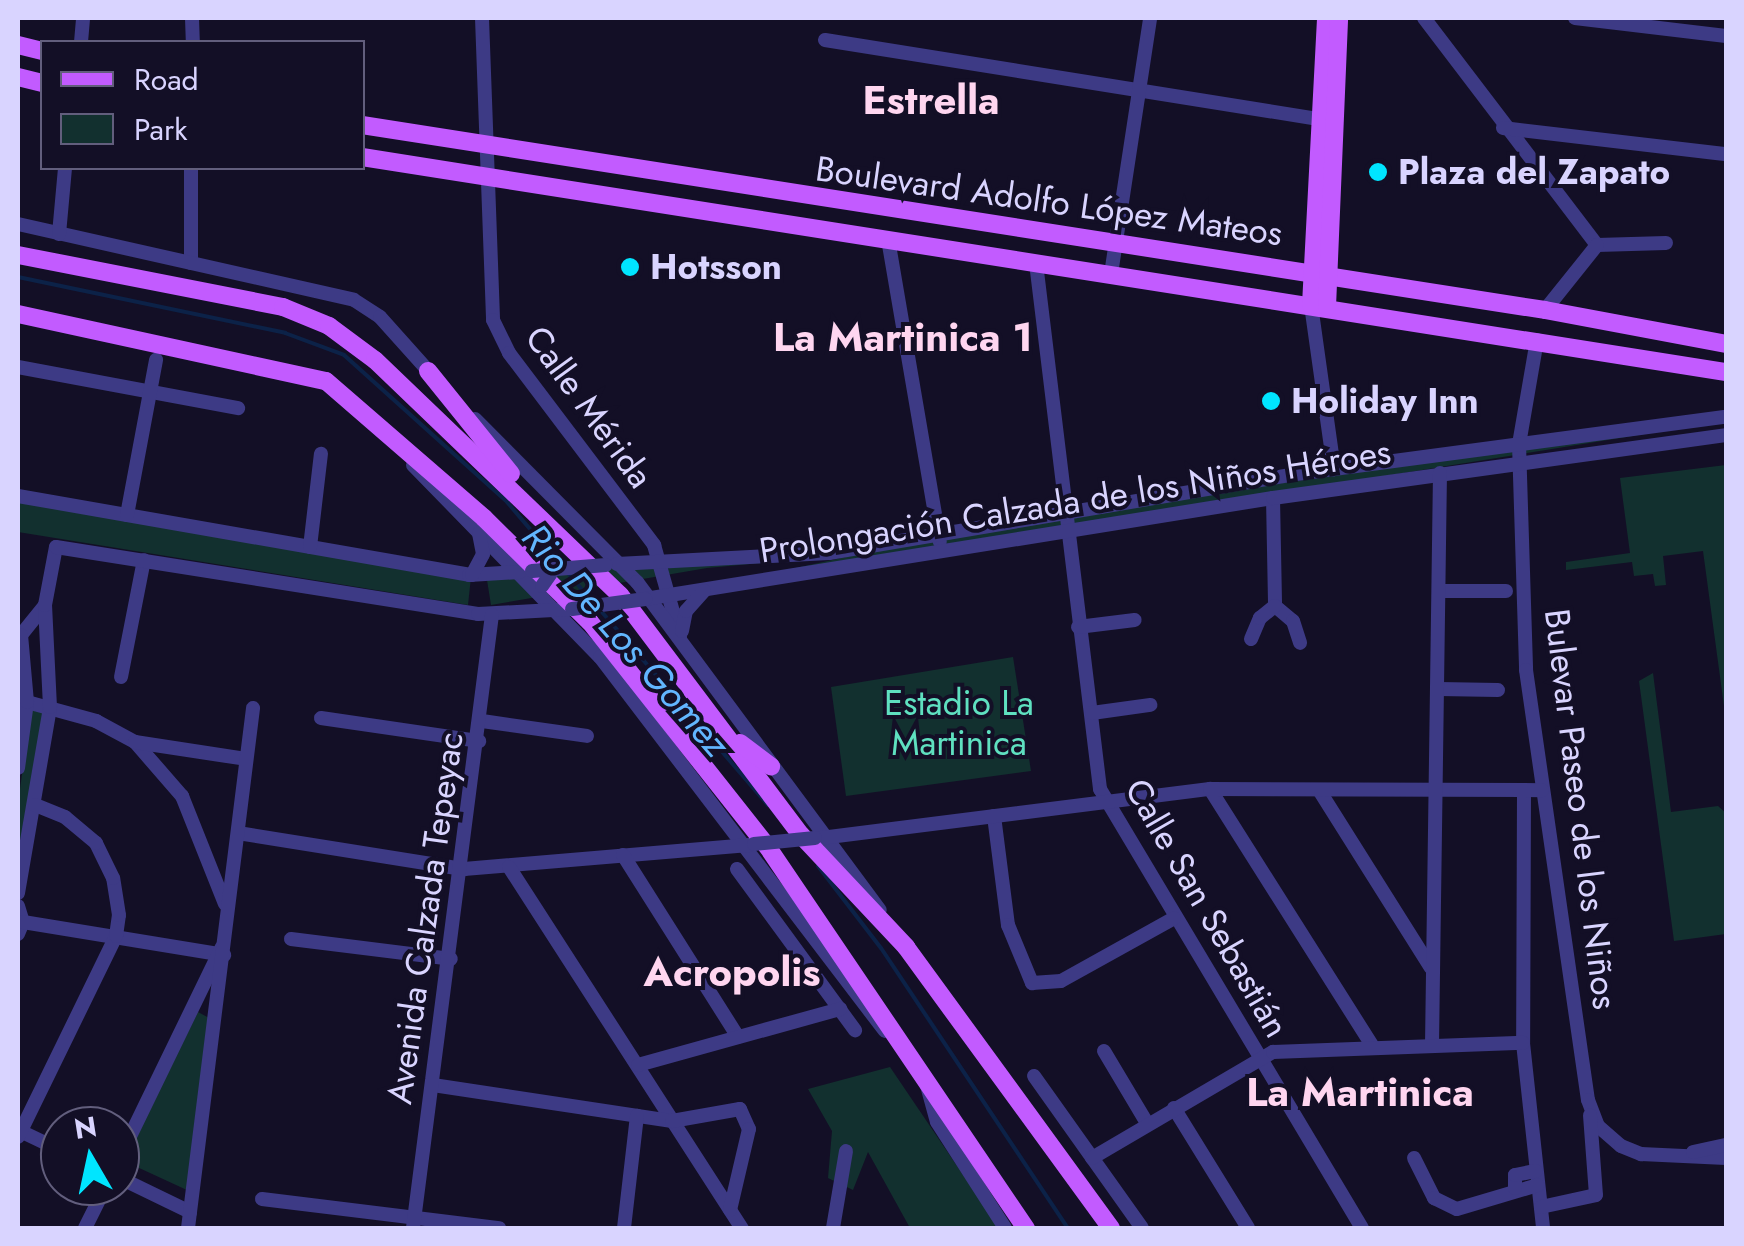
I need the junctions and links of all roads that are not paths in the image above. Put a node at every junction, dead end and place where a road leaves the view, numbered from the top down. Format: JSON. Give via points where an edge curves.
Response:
{"nodes":[{"id":1,"x":482,"y":18,"type":"edge"},
{"id":2,"x":1150,"y":18,"type":"edge"},
{"id":3,"x":1326,"y":18,"type":"edge"},
{"id":4,"x":1339,"y":18,"type":"edge"},
{"id":5,"x":1424,"y":18,"type":"edge"},
{"id":6,"x":1575,"y":18,"type":"edge"},
{"id":7,"x":1613,"y":20,"type":"edge"},
{"id":8,"x":1726,"y":36,"type":"edge"},
{"id":9,"x":825,"y":40,"type":"dead end"},
{"id":10,"x":1136,"y":92,"type":"junction"},
{"id":11,"x":1316,"y":120,"type":"junction"},
{"id":12,"x":365,"y":126,"type":"edge"},
{"id":13,"x":1503,"y":128,"type":"junction"},
{"id":14,"x":485,"y":148,"type":"junction"},
{"id":15,"x":1726,"y":154,"type":"edge"},
{"id":16,"x":365,"y":158,"type":"edge"},
{"id":17,"x":608,"y":167,"type":"junction"},
{"id":18,"x":65,"y":170,"type":"edge"},
{"id":19,"x":190,"y":170,"type":"edge"},
{"id":20,"x":486,"y":181,"type":"junction"},
{"id":21,"x":602,"y":199,"type":"junction"},
{"id":22,"x":18,"y":224,"type":"edge"},
{"id":23,"x":58,"y":234,"type":"junction"},
{"id":24,"x":888,"y":240,"type":"junction"},
{"id":25,"x":1666,"y":243,"type":"dead end"},
{"id":26,"x":1116,"y":244,"type":"junction"},
{"id":27,"x":1597,"y":245,"type":"junction"},
{"id":28,"x":18,"y":255,"type":"edge"},
{"id":29,"x":191,"y":263,"type":"junction"},
{"id":30,"x":1036,"y":263,"type":"junction"},
{"id":31,"x":1111,"y":274,"type":"junction"},
{"id":32,"x":1319,"y":274,"type":"junction"},
{"id":33,"x":1318,"y":310,"type":"junction"},
{"id":34,"x":1546,"y":310,"type":"junction"},
{"id":35,"x":18,"y":314,"type":"edge"},
{"id":36,"x":1538,"y":340,"type":"junction"},
{"id":37,"x":1726,"y":344,"type":"edge"},
{"id":38,"x":156,"y":360,"type":"dead end"},
{"id":39,"x":18,"y":367,"type":"edge"},
{"id":40,"x":428,"y":371,"type":"junction"},
{"id":41,"x":1726,"y":372,"type":"edge"},
{"id":42,"x":150,"y":392,"type":"junction"},
{"id":43,"x":238,"y":408,"type":"dead end"},
{"id":44,"x":1726,"y":418,"type":"edge"},
{"id":45,"x":1726,"y":435,"type":"edge"},
{"id":46,"x":1518,"y":444,"type":"junction"},
{"id":47,"x":398,"y":446,"type":"junction"},
{"id":48,"x":322,"y":454,"type":"dead end"},
{"id":49,"x":1518,"y":462,"type":"junction"},
{"id":50,"x":1334,"y":469,"type":"junction"},
{"id":51,"x":1440,"y":473,"type":"junction"},
{"id":52,"x":18,"y":496,"type":"edge"},
{"id":53,"x":1272,"y":498,"type":"junction"},
{"id":54,"x":1068,"y":514,"type":"junction"},
{"id":55,"x":127,"y":515,"type":"junction"},
{"id":56,"x":479,"y":532,"type":"junction"},
{"id":57,"x":1064,"y":532,"type":"junction"},
{"id":58,"x":939,"y":536,"type":"junction"},
{"id":59,"x":570,"y":543,"type":"junction"},
{"id":60,"x":310,"y":547,"type":"junction"},
{"id":61,"x":941,"y":553,"type":"junction"},
{"id":62,"x":144,"y":560,"type":"junction"},
{"id":63,"x":662,"y":561,"type":"junction"},
{"id":64,"x":614,"y":565,"type":"junction"},
{"id":65,"x":554,"y":569,"type":"junction"},
{"id":66,"x":525,"y":572,"type":"junction"},
{"id":67,"x":472,"y":575,"type":"junction"},
{"id":68,"x":541,"y":590,"type":"junction"},
{"id":69,"x":704,"y":591,"type":"junction"},
{"id":70,"x":1440,"y":591,"type":"junction"},
{"id":71,"x":1506,"y":591,"type":"dead end"},
{"id":72,"x":620,"y":595,"type":"junction"},
{"id":73,"x":672,"y":596,"type":"junction"},
{"id":74,"x":648,"y":599,"type":"junction"},
{"id":75,"x":45,"y":605,"type":"junction"},
{"id":76,"x":1275,"y":606,"type":"junction"},
{"id":77,"x":564,"y":609,"type":"junction"},
{"id":78,"x":492,"y":615,"type":"junction"},
{"id":79,"x":1135,"y":620,"type":"dead end"},
{"id":80,"x":1078,"y":627,"type":"junction"},
{"id":81,"x":19,"y":635,"type":"edge"},
{"id":82,"x":1251,"y":639,"type":"dead end"},
{"id":83,"x":681,"y":642,"type":"junction"},
{"id":84,"x":1300,"y":643,"type":"dead end"},
{"id":85,"x":121,"y":677,"type":"dead end"},
{"id":86,"x":1439,"y":690,"type":"junction"},
{"id":87,"x":1498,"y":690,"type":"dead end"},
{"id":88,"x":28,"y":702,"type":"junction"},
{"id":89,"x":1150,"y":705,"type":"dead end"},
{"id":90,"x":50,"y":707,"type":"junction"},
{"id":91,"x":253,"y":708,"type":"dead end"},
{"id":92,"x":1092,"y":713,"type":"junction"},
{"id":93,"x":321,"y":718,"type":"dead end"},
{"id":94,"x":482,"y":721,"type":"junction"},
{"id":95,"x":587,"y":736,"type":"dead end"},
{"id":96,"x":479,"y":741,"type":"junction"},
{"id":97,"x":135,"y":742,"type":"junction"},
{"id":98,"x":246,"y":759,"type":"junction"},
{"id":99,"x":771,"y":766,"type":"junction"},
{"id":100,"x":18,"y":768,"type":"edge"},
{"id":101,"x":1210,"y":789,"type":"junction"},
{"id":102,"x":1319,"y":790,"type":"junction"},
{"id":103,"x":1436,"y":790,"type":"junction"},
{"id":104,"x":1542,"y":790,"type":"junction"},
{"id":105,"x":1524,"y":791,"type":"junction"},
{"id":106,"x":1106,"y":803,"type":"junction"},
{"id":107,"x":35,"y":804,"type":"junction"},
{"id":108,"x":994,"y":816,"type":"junction"},
{"id":109,"x":238,"y":833,"type":"junction"},
{"id":110,"x":820,"y":838,"type":"junction"},
{"id":111,"x":750,"y":844,"type":"junction"},
{"id":112,"x":623,"y":855,"type":"junction"},
{"id":113,"x":508,"y":867,"type":"junction"},
{"id":114,"x":464,"y":869,"type":"junction"},
{"id":115,"x":737,"y":869,"type":"dead end"},
{"id":116,"x":18,"y":893,"type":"edge"},
{"id":117,"x":18,"y":906,"type":"edge"},
{"id":118,"x":226,"y":909,"type":"junction"},
{"id":119,"x":1174,"y":918,"type":"junction"},
{"id":120,"x":20,"y":928,"type":"edge"},
{"id":121,"x":116,"y":936,"type":"junction"},
{"id":122,"x":291,"y":939,"type":"dead end"},
{"id":123,"x":906,"y":947,"type":"junction"},
{"id":124,"x":221,"y":952,"type":"junction"},
{"id":125,"x":452,"y":959,"type":"junction"},
{"id":126,"x":1432,"y":969,"type":"junction"},
{"id":127,"x":840,"y":1009,"type":"junction"},
{"id":128,"x":855,"y":1030,"type":"dead end"},
{"id":129,"x":738,"y":1037,"type":"junction"},
{"id":130,"x":901,"y":1043,"type":"junction"},
{"id":131,"x":1522,"y":1043,"type":"junction"},
{"id":132,"x":1432,"y":1045,"type":"junction"},
{"id":133,"x":1373,"y":1047,"type":"junction"},
{"id":134,"x":1104,"y":1051,"type":"dead end"},
{"id":135,"x":1259,"y":1056,"type":"junction"},
{"id":136,"x":638,"y":1065,"type":"junction"},
{"id":137,"x":1034,"y":1076,"type":"dead end"},
{"id":138,"x":926,"y":1081,"type":"junction"},
{"id":139,"x":433,"y":1085,"type":"junction"},
{"id":140,"x":1588,"y":1100,"type":"junction"},
{"id":141,"x":1174,"y":1108,"type":"junction"},
{"id":142,"x":140,"y":1116,"type":"edge"},
{"id":143,"x":637,"y":1116,"type":"junction"},
{"id":144,"x":672,"y":1120,"type":"junction"},
{"id":145,"x":1147,"y":1123,"type":"junction"},
{"id":146,"x":18,"y":1133,"type":"edge"},
{"id":147,"x":1726,"y":1145,"type":"edge"},
{"id":148,"x":846,"y":1151,"type":"dead end"},
{"id":149,"x":1688,"y":1154,"type":"junction"},
{"id":150,"x":1092,"y":1158,"type":"junction"},
{"id":151,"x":1414,"y":1158,"type":"dead end"},
{"id":152,"x":1726,"y":1158,"type":"edge"},
{"id":153,"x":1537,"y":1178,"type":"junction"},
{"id":154,"x":140,"y":1188,"type":"edge"},
{"id":155,"x":262,"y":1199,"type":"dead end"},
{"id":156,"x":1541,"y":1207,"type":"junction"},
{"id":157,"x":730,"y":1210,"type":"junction"},
{"id":158,"x":190,"y":1212,"type":"junction"},
{"id":159,"x":414,"y":1223,"type":"edge"},
{"id":160,"x":188,"y":1228,"type":"edge"},
{"id":161,"x":499,"y":1228,"type":"edge"},
{"id":162,"x":624,"y":1228,"type":"edge"},
{"id":163,"x":742,"y":1228,"type":"edge"},
{"id":164,"x":833,"y":1228,"type":"edge"},
{"id":165,"x":1004,"y":1228,"type":"edge"},
{"id":166,"x":1026,"y":1228,"type":"edge"},
{"id":167,"x":1111,"y":1228,"type":"edge"},
{"id":168,"x":1142,"y":1228,"type":"edge"},
{"id":169,"x":1248,"y":1228,"type":"edge"},
{"id":170,"x":1362,"y":1228,"type":"edge"},
{"id":171,"x":1543,"y":1228,"type":"edge"}],
"edges":[{"from":1,"to":14,"type":"street","name":"Calle Mérida"},
{"from":2,"to":10,"type":"street"},
{"from":3,"to":11,"type":"main road"},
{"from":4,"to":32,"type":"main road"},
{"from":5,"to":13,"type":"street"},
{"from":6,"to":7,"type":"street"},
{"from":7,"to":8,"type":"street"},
{"from":9,"to":10,"type":"street"},
{"from":10,"to":11,"type":"street"},
{"from":10,"to":26,"type":"street"},
{"from":11,"to":32,"type":"main road"},
{"from":12,"to":14,"type":"main road","name":"Boulevard Adolfo López Mateos"},
{"from":13,"to":15,"type":"street"},
{"from":13,"to":27,"type":"street"},
{"from":14,"to":17,"type":"main road","name":"Boulevard Adolfo López Mateos"},
{"from":14,"to":20,"type":"street","name":"Calle Mérida"},
{"from":16,"to":20,"type":"main road","name":"Boulevard Adolfo López Mateos"},
{"from":17,"to":21,"type":"main road"},
{"from":17,"to":26,"type":"main road","name":"Boulevard Adolfo López Mateos"},
{"from":18,"to":23,"type":"street"},
{"from":19,"to":29,"type":"street"},
{"from":20,"to":21,"type":"main road","name":"Boulevard Adolfo López Mateos"},
{"from":20,"to":63,"type":"street","name":"Calle Mérida","via":[[491,302],[500,338]]},
{"from":21,"to":24,"type":"main road","name":"Boulevard Adolfo López Mateos"},
{"from":22,"to":23,"type":"street"},
{"from":23,"to":29,"type":"street"},
{"from":24,"to":30,"type":"main road","name":"Boulevard Adolfo López Mateos"},
{"from":24,"to":58,"type":"street"},
{"from":25,"to":27,"type":"street"},
{"from":26,"to":31,"type":"street"},
{"from":26,"to":32,"type":"main road","name":"Boulevard Adolfo López Mateos"},
{"from":27,"to":34,"type":"street"},
{"from":28,"to":59,"type":"main road","via":[[251,299],[318,320],[375,360]]},
{"from":29,"to":40,"type":"street","via":[[354,300],[380,317]]},
{"from":30,"to":31,"type":"main road","name":"Boulevard Adolfo López Mateos"},
{"from":30,"to":54,"type":"street"},
{"from":31,"to":33,"type":"main road","name":"Boulevard Adolfo López Mateos"},
{"from":32,"to":33,"type":"main road"},
{"from":32,"to":34,"type":"main road","name":"Boulevard Adolfo López Mateos"},
{"from":33,"to":36,"type":"main road","name":"Boulevard Adolfo López Mateos"},
{"from":33,"to":50,"type":"street"},
{"from":34,"to":37,"type":"main road","name":"Boulevard Adolfo López Mateos"},
{"from":35,"to":47,"type":"main road","via":[[312,376],[342,392]]},
{"from":36,"to":41,"type":"main road","name":"Boulevard Adolfo López Mateos"},
{"from":36,"to":46,"type":"street","name":"Bulevar Paseo de los Niños"},
{"from":38,"to":42,"type":"street"},
{"from":39,"to":42,"type":"street"},
{"from":40,"to":59,"type":"main road"},
{"from":40,"to":64,"type":"street"},
{"from":42,"to":43,"type":"street"},
{"from":42,"to":55,"type":"street"},
{"from":44,"to":46,"type":"street","name":"Prolongación Calzada de los Niños Héroes"},
{"from":45,"to":49,"type":"street","name":"Prolongación Calzada de los Niños Héroes"},
{"from":46,"to":49,"type":"street","name":"Bulevar Paseo de los Niños"},
{"from":46,"to":50,"type":"street","name":"Prolongación Calzada de los Niños Héroes"},
{"from":47,"to":56,"type":"street"},
{"from":47,"to":130,"type":"main road","via":[[522,553],[622,660],[767,846]]},
{"from":48,"to":60,"type":"street"},
{"from":49,"to":51,"type":"street","name":"Prolongación Calzada de los Niños Héroes"},
{"from":49,"to":104,"type":"street","name":"Bulevar Paseo de los Niños","via":[[1526,670]]},
{"from":50,"to":54,"type":"street","name":"Prolongación Calzada de los Niños Héroes"},
{"from":51,"to":53,"type":"street","name":"Prolongación Calzada de los Niños Héroes"},
{"from":51,"to":70,"type":"street"},
{"from":52,"to":55,"type":"street","name":"Prolongación Calzada de los Niños Héroes"},
{"from":53,"to":57,"type":"street","name":"Prolongación Calzada de los Niños Héroes"},
{"from":53,"to":76,"type":"street"},
{"from":54,"to":57,"type":"street"},
{"from":54,"to":58,"type":"street","name":"Prolongación Calzada de los Niños Héroes"},
{"from":55,"to":60,"type":"street","name":"Prolongación Calzada de los Niños Héroes"},
{"from":56,"to":66,"type":"street"},
{"from":56,"to":67,"type":"street","via":[[482,554]]},
{"from":57,"to":61,"type":"street","name":"Prolongación Calzada de los Niños Héroes"},
{"from":57,"to":80,"type":"street","name":"Calle San Sebastián"},
{"from":58,"to":61,"type":"street"},
{"from":58,"to":63,"type":"street","name":"Prolongación Calzada de los Niños Héroes","via":[[748,561]]},
{"from":59,"to":72,"type":"main road"},
{"from":60,"to":67,"type":"street","name":"Prolongación Calzada de los Niños Héroes"},
{"from":61,"to":69,"type":"street","name":"Prolongación Calzada de los Niños Héroes"},
{"from":62,"to":75,"type":"street","name":"Prolongación Calzada de los Niños Héroes","via":[[61,545],[54,551]]},
{"from":62,"to":78,"type":"street","name":"Prolongación Calzada de los Niños Héroes"},
{"from":62,"to":85,"type":"street"},
{"from":63,"to":64,"type":"street","name":"Prolongación Calzada de los Niños Héroes"},
{"from":63,"to":73,"type":"street","name":"Calle Mérida"},
{"from":64,"to":65,"type":"street","name":"Prolongación Calzada de los Niños Héroes","bridge":true},
{"from":64,"to":74,"type":"street"},
{"from":65,"to":66,"type":"street","name":"Prolongación Calzada de los Niños Héroes","bridge":true},
{"from":65,"to":68,"type":"street","bridge":true},
{"from":66,"to":67,"type":"street","name":"Prolongación Calzada de los Niños Héroes"},
{"from":66,"to":68,"type":"street"},
{"from":68,"to":77,"type":"street"},
{"from":69,"to":73,"type":"street","name":"Prolongación Calzada de los Niños Héroes"},
{"from":69,"to":83,"type":"street","via":[[686,610]]},
{"from":70,"to":71,"type":"street"},
{"from":70,"to":86,"type":"street"},
{"from":72,"to":99,"type":"main road","via":[[740,743]]},
{"from":72,"to":123,"type":"main road","via":[[801,834]]},
{"from":73,"to":74,"type":"street","name":"Prolongación Calzada de los Niños Héroes"},
{"from":73,"to":83,"type":"street","name":"Calle Mérida"},
{"from":74,"to":77,"type":"street","name":"Prolongación Calzada de los Niños Héroes","bridge":true},
{"from":74,"to":83,"type":"street"},
{"from":75,"to":81,"type":"street"},
{"from":75,"to":90,"type":"street"},
{"from":76,"to":82,"type":"street","via":[[1260,618]]},
{"from":76,"to":84,"type":"street","via":[[1293,621]]},
{"from":77,"to":78,"type":"street","name":"Prolongación Calzada de los Niños Héroes"},
{"from":77,"to":111,"type":"street"},
{"from":78,"to":94,"type":"street","name":"Avenida Calzada Tepeyac"},
{"from":79,"to":80,"type":"street"},
{"from":80,"to":92,"type":"street","name":"Calle San Sebastián"},
{"from":81,"to":88,"type":"street"},
{"from":83,"to":99,"type":"street"},
{"from":86,"to":87,"type":"street"},
{"from":86,"to":103,"type":"street"},
{"from":88,"to":90,"type":"street"},
{"from":88,"to":100,"type":"street"},
{"from":89,"to":92,"type":"street"},
{"from":90,"to":97,"type":"street"},
{"from":90,"to":107,"type":"street"},
{"from":91,"to":98,"type":"street"},
{"from":92,"to":106,"type":"street","name":"Calle San Sebastián"},
{"from":93,"to":96,"type":"street"},
{"from":94,"to":95,"type":"street"},
{"from":94,"to":96,"type":"street","name":"Avenida Calzada Tepeyac"},
{"from":96,"to":114,"type":"street","name":"Avenida Calzada Tepeyac"},
{"from":97,"to":98,"type":"street"},
{"from":97,"to":118,"type":"street","via":[[182,796]]},
{"from":98,"to":109,"type":"street"},
{"from":99,"to":110,"type":"street"},
{"from":101,"to":102,"type":"street"},
{"from":101,"to":106,"type":"street"},
{"from":101,"to":133,"type":"street"},
{"from":102,"to":103,"type":"street"},
{"from":102,"to":126,"type":"street"},
{"from":103,"to":105,"type":"street"},
{"from":103,"to":126,"type":"street"},
{"from":104,"to":105,"type":"street"},
{"from":104,"to":140,"type":"street","name":"Bulevar Paseo de los Niños"},
{"from":105,"to":131,"type":"street"},
{"from":106,"to":108,"type":"street"},
{"from":106,"to":119,"type":"street","name":"Calle San Sebastián"},
{"from":107,"to":116,"type":"street"},
{"from":107,"to":121,"type":"street","via":[[76,824],[104,854],[118,903]]},
{"from":108,"to":110,"type":"street"},
{"from":108,"to":119,"type":"street","via":[[1008,925],[1032,983],[1061,981]]},
{"from":109,"to":114,"type":"street"},
{"from":109,"to":118,"type":"street"},
{"from":110,"to":111,"type":"street","bridge":true},
{"from":110,"to":123,"type":"street"},
{"from":111,"to":112,"type":"street"},
{"from":111,"to":130,"type":"street","via":[[867,1012]]},
{"from":112,"to":113,"type":"street"},
{"from":112,"to":129,"type":"street"},
{"from":113,"to":114,"type":"street"},
{"from":113,"to":136,"type":"street"},
{"from":114,"to":125,"type":"street","name":"Avenida Calzada Tepeyac"},
{"from":115,"to":127,"type":"street"},
{"from":117,"to":120,"type":"street"},
{"from":118,"to":124,"type":"street"},
{"from":119,"to":135,"type":"street","name":"Calle San Sebastián"},
{"from":120,"to":121,"type":"street"},
{"from":121,"to":124,"type":"street"},
{"from":121,"to":146,"type":"street"},
{"from":122,"to":125,"type":"street"},
{"from":123,"to":167,"type":"main road"},
{"from":124,"to":142,"type":"street"},
{"from":124,"to":158,"type":"street"},
{"from":125,"to":139,"type":"street","name":"Avenida Calzada Tepeyac"},
{"from":126,"to":132,"type":"street"},
{"from":127,"to":128,"type":"street"},
{"from":127,"to":129,"type":"street"},
{"from":129,"to":136,"type":"street"},
{"from":130,"to":138,"type":"main road"},
{"from":131,"to":132,"type":"street"},
{"from":131,"to":153,"type":"street"},
{"from":132,"to":133,"type":"street"},
{"from":133,"to":135,"type":"street"},
{"from":134,"to":145,"type":"street"},
{"from":135,"to":141,"type":"street"},
{"from":135,"to":170,"type":"street","name":"Calle San Sebastián"},
{"from":136,"to":144,"type":"street"},
{"from":137,"to":150,"type":"street"},
{"from":138,"to":165,"type":"street","via":[[937,1122]]},
{"from":138,"to":166,"type":"main road"},
{"from":139,"to":143,"type":"street"},
{"from":139,"to":159,"type":"street","name":"Avenida Calzada Tepeyac"},
{"from":140,"to":149,"type":"street","name":"Bulevar Paseo de los Niños","via":[[1598,1126],[1621,1146],[1641,1154]]},
{"from":140,"to":156,"type":"street","via":[[1596,1196]]},
{"from":141,"to":145,"type":"street"},
{"from":141,"to":169,"type":"street"},
{"from":143,"to":144,"type":"street"},
{"from":143,"to":162,"type":"street"},
{"from":144,"to":157,"type":"street"},
{"from":144,"to":157,"type":"street","via":[[718,1109],[746,1114],[749,1129]]},
{"from":145,"to":150,"type":"street"},
{"from":147,"to":149,"type":"street","name":"Bulevar Paseo de los Niños"},
{"from":148,"to":164,"type":"street"},
{"from":149,"to":152,"type":"street","name":"Bulevar Paseo de los Niños"},
{"from":150,"to":168,"type":"street"},
{"from":151,"to":153,"type":"street","via":[[1434,1198],[1457,1209],[1500,1200]]},
{"from":153,"to":156,"type":"street"},
{"from":154,"to":158,"type":"street"},
{"from":155,"to":159,"type":"street"},
{"from":156,"to":171,"type":"street"},
{"from":157,"to":163,"type":"street"},
{"from":158,"to":160,"type":"street"},
{"from":159,"to":161,"type":"street"}]}
